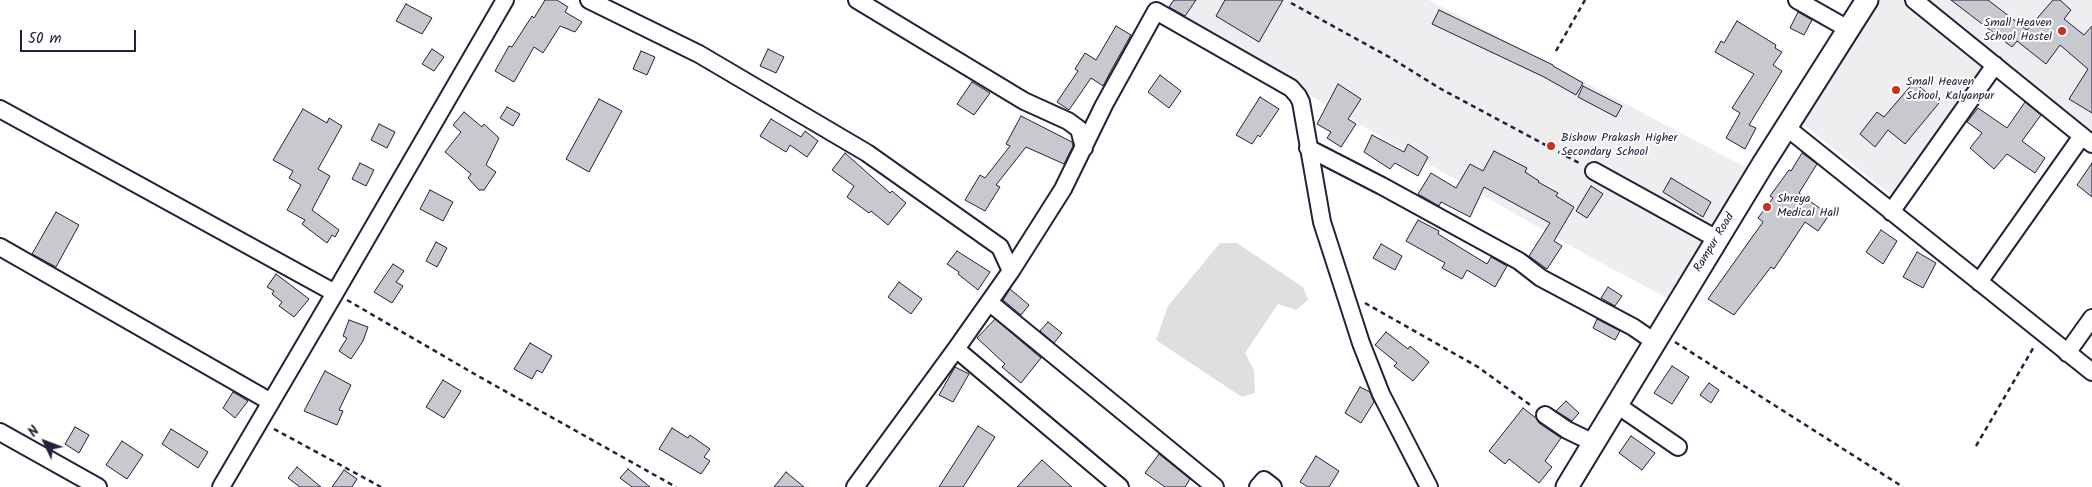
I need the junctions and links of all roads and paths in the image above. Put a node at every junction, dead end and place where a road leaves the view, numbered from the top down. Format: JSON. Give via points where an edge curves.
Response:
{"nodes":[{"id":1,"x":505,"y":0,"type":"edge"},
{"id":2,"x":589,"y":0,"type":"edge"},
{"id":3,"x":856,"y":0,"type":"edge"},
{"id":4,"x":1585,"y":0,"type":"edge"},
{"id":5,"x":1797,"y":0,"type":"edge"},
{"id":6,"x":1867,"y":0,"type":"edge"},
{"id":7,"x":1914,"y":0,"type":"edge"},
{"id":8,"x":1291,"y":3,"type":"dead end"},
{"id":9,"x":1160,"y":6,"type":"edge"},
{"id":10,"x":1848,"y":29,"type":"junction"},
{"id":11,"x":1556,"y":51,"type":"dead end"},
{"id":12,"x":1995,"y":66,"type":"junction"},
{"id":13,"x":1104,"y":104,"type":"junction"},
{"id":14,"x":0,"y":109,"type":"edge"},
{"id":15,"x":1062,"y":119,"type":"junction"},
{"id":16,"x":1786,"y":127,"type":"junction"},
{"id":17,"x":2087,"y":140,"type":"edge"},
{"id":18,"x":1084,"y":148,"type":"junction"},
{"id":19,"x":1308,"y":148,"type":"junction"},
{"id":20,"x":1594,"y":170,"type":"joint"},
{"id":21,"x":1891,"y":212,"type":"junction"},
{"id":22,"x":1717,"y":239,"type":"junction"},
{"id":23,"x":0,"y":247,"type":"edge"},
{"id":24,"x":1011,"y":271,"type":"junction"},
{"id":25,"x":1979,"y":282,"type":"junction"},
{"id":26,"x":1345,"y":291,"type":"junction"},
{"id":27,"x":335,"y":293,"type":"junction"},
{"id":28,"x":989,"y":302,"type":"junction"},
{"id":29,"x":2092,"y":318,"type":"edge"},
{"id":30,"x":2042,"y":333,"type":"junction"},
{"id":31,"x":1658,"y":338,"type":"junction"},
{"id":32,"x":956,"y":349,"type":"junction"},
{"id":33,"x":2067,"y":353,"type":"junction"},
{"id":34,"x":2092,"y":372,"type":"edge"},
{"id":35,"x":271,"y":402,"type":"junction"},
{"id":36,"x":1617,"y":405,"type":"junction"},
{"id":37,"x":1545,"y":415,"type":"joint"},
{"id":38,"x":260,"y":421,"type":"junction"},
{"id":39,"x":0,"y":432,"type":"edge"},
{"id":40,"x":1594,"y":443,"type":"junction"},
{"id":41,"x":1976,"y":446,"type":"dead end"},
{"id":42,"x":1678,"y":447,"type":"dead end"},
{"id":43,"x":98,"y":487,"type":"edge"},
{"id":44,"x":220,"y":487,"type":"edge"},
{"id":45,"x":380,"y":487,"type":"edge"},
{"id":46,"x":676,"y":487,"type":"edge"},
{"id":47,"x":855,"y":487,"type":"edge"},
{"id":48,"x":1120,"y":487,"type":"edge"},
{"id":49,"x":1215,"y":487,"type":"edge"},
{"id":50,"x":1258,"y":487,"type":"edge"},
{"id":51,"x":1273,"y":487,"type":"edge"},
{"id":52,"x":1429,"y":487,"type":"edge"},
{"id":53,"x":1567,"y":487,"type":"edge"},
{"id":54,"x":1903,"y":487,"type":"edge"}],
"edges":[{"from":1,"to":27,"type":"street"},
{"from":2,"to":24,"type":"street","via":[[699,54],[866,153],[1000,247]]},
{"from":3,"to":15,"type":"street","via":[[1024,102]]},
{"from":4,"to":11,"type":"path"},
{"from":5,"to":10,"type":"street"},
{"from":6,"to":10,"type":"main road","name":"Rampur Road"},
{"from":7,"to":12,"type":"street"},
{"from":8,"to":20,"type":"path","via":[[1441,89]]},
{"from":9,"to":13,"type":"street"},
{"from":9,"to":19,"type":"street","via":[[1291,88],[1301,102]]},
{"from":10,"to":16,"type":"main road","name":"Rampur Road"},
{"from":12,"to":17,"type":"street"},
{"from":12,"to":21,"type":"street"},
{"from":13,"to":15,"type":"street","via":[[1083,119]]},
{"from":13,"to":18,"type":"street"},
{"from":14,"to":27,"type":"street"},
{"from":15,"to":18,"type":"street","via":[[1079,129]]},
{"from":16,"to":21,"type":"street"},
{"from":16,"to":22,"type":"main road","name":"Rampur Road"},
{"from":17,"to":25,"type":"street"},
{"from":18,"to":24,"type":"street","via":[[1063,189]]},
{"from":19,"to":26,"type":"street","via":[[1322,222]]},
{"from":19,"to":31,"type":"street","via":[[1519,261],[1541,278]]},
{"from":20,"to":22,"type":"street"},
{"from":21,"to":25,"type":"street"},
{"from":22,"to":31,"type":"main road","name":"Rampur Road"},
{"from":23,"to":35,"type":"street"},
{"from":24,"to":28,"type":"street"},
{"from":25,"to":30,"type":"street"},
{"from":26,"to":37,"type":"path","via":[[1478,368]]},
{"from":26,"to":52,"type":"street","via":[[1381,394]]},
{"from":27,"to":35,"type":"street"},
{"from":27,"to":46,"type":"path"},
{"from":28,"to":32,"type":"street"},
{"from":28,"to":49,"type":"street"},
{"from":29,"to":33,"type":"street"},
{"from":30,"to":33,"type":"street"},
{"from":30,"to":41,"type":"path"},
{"from":31,"to":36,"type":"main road","name":"Rampur Road"},
{"from":31,"to":54,"type":"path"},
{"from":32,"to":47,"type":"street"},
{"from":32,"to":48,"type":"street"},
{"from":33,"to":34,"type":"street"},
{"from":35,"to":38,"type":"street"},
{"from":36,"to":40,"type":"main road","name":"Rampur Road"},
{"from":36,"to":42,"type":"street"},
{"from":37,"to":40,"type":"street"},
{"from":38,"to":44,"type":"street"},
{"from":38,"to":45,"type":"path"},
{"from":39,"to":43,"type":"street"},
{"from":40,"to":53,"type":"main road","name":"Rampur Road"},
{"from":50,"to":51,"type":"street","via":[[1264,480]]}]}
